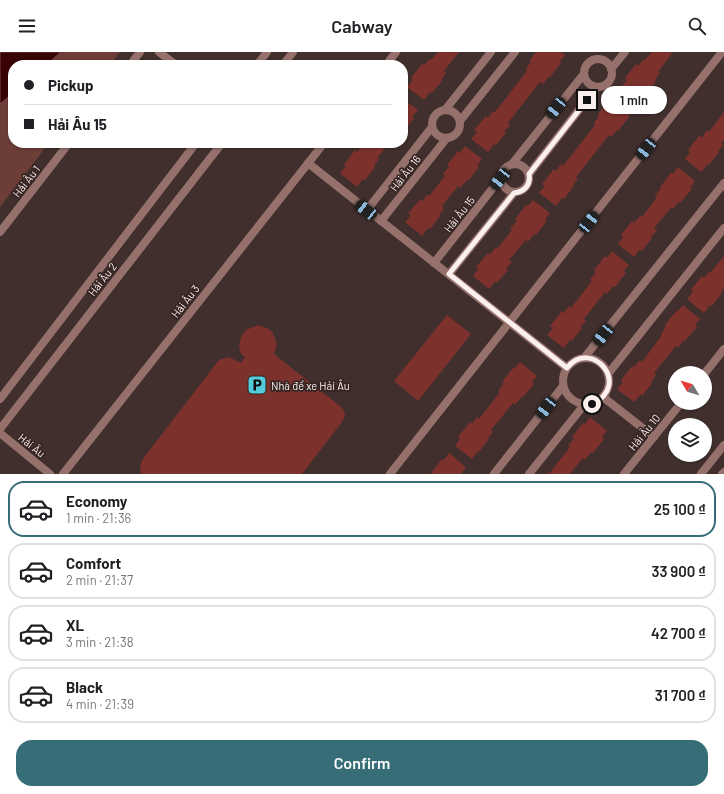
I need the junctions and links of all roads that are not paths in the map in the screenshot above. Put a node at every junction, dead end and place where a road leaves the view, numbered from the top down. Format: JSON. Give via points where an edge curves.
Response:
{"nodes":[{"id":1,"x":140,"y":52,"type":"edge"},
{"id":2,"x":159,"y":52,"type":"edge"},
{"id":3,"x":267,"y":52,"type":"edge"},
{"id":4,"x":293,"y":52,"type":"edge"},
{"id":5,"x":396,"y":52,"type":"edge"},
{"id":6,"x":491,"y":52,"type":"edge"},
{"id":7,"x":515,"y":52,"type":"edge"},
{"id":8,"x":625,"y":52,"type":"edge"},
{"id":9,"x":722,"y":52,"type":"edge"},
{"id":10,"x":598,"y":55,"type":"edge"},
{"id":11,"x":134,"y":60,"type":"edge"},
{"id":12,"x":169,"y":60,"type":"edge"},
{"id":13,"x":261,"y":60,"type":"edge"},
{"id":14,"x":287,"y":60,"type":"edge"},
{"id":15,"x":390,"y":60,"type":"edge"},
{"id":16,"x":611,"y":69,"type":"junction"},
{"id":17,"x":583,"y":75,"type":"junction"},
{"id":18,"x":596,"y":88,"type":"junction"},
{"id":19,"x":445,"y":110,"type":"junction"},
{"id":20,"x":460,"y":121,"type":"junction"},
{"id":21,"x":432,"y":127,"type":"junction"},
{"id":22,"x":446,"y":139,"type":"junction"},
{"id":23,"x":65,"y":148,"type":"edge"},
{"id":24,"x":192,"y":148,"type":"edge"},
{"id":25,"x":218,"y":148,"type":"edge"},
{"id":26,"x":320,"y":148,"type":"edge"},
{"id":27,"x":308,"y":163,"type":"junction"},
{"id":28,"x":512,"y":164,"type":"junction"},
{"id":29,"x":529,"y":174,"type":"junction"},
{"id":30,"x":500,"y":179,"type":"junction"},
{"id":31,"x":724,"y":183,"type":"edge"},
{"id":32,"x":514,"y":193,"type":"junction"},
{"id":33,"x":366,"y":210,"type":"junction"},
{"id":34,"x":381,"y":221,"type":"junction"},
{"id":35,"x":724,"y":228,"type":"edge"},
{"id":36,"x":0,"y":232,"type":"edge"},
{"id":37,"x":434,"y":263,"type":"junction"},
{"id":38,"x":449,"y":274,"type":"junction"},
{"id":39,"x":510,"y":323,"type":"junction"},
{"id":40,"x":724,"y":349,"type":"edge"},
{"id":41,"x":584,"y":358,"type":"junction"},
{"id":42,"x":711,"y":366,"type":"edge"},
{"id":43,"x":567,"y":368,"type":"junction"},
{"id":44,"x":608,"y":374,"type":"junction"},
{"id":45,"x":563,"y":386,"type":"junction"},
{"id":46,"x":603,"y":397,"type":"junction"},
{"id":47,"x":0,"y":399,"type":"edge"},
{"id":48,"x":584,"y":405,"type":"junction"},
{"id":49,"x":675,"y":410,"type":"edge"},
{"id":50,"x":0,"y":429,"type":"edge"},
{"id":51,"x":0,"y":433,"type":"edge"},
{"id":52,"x":654,"y":437,"type":"junction"},
{"id":53,"x":724,"y":445,"type":"edge"},
{"id":54,"x":724,"y":472,"type":"edge"},
{"id":55,"x":50,"y":474,"type":"edge"},
{"id":56,"x":63,"y":474,"type":"edge"},
{"id":57,"x":390,"y":474,"type":"edge"},
{"id":58,"x":494,"y":474,"type":"edge"},
{"id":59,"x":529,"y":474,"type":"edge"},
{"id":60,"x":624,"y":474,"type":"edge"},
{"id":61,"x":701,"y":474,"type":"edge"},
{"id":62,"x":722,"y":474,"type":"edge"}],
"edges":[{"from":1,"to":11,"type":"street"},
{"from":2,"to":12,"type":"street"},
{"from":3,"to":13,"type":"street"},
{"from":4,"to":14,"type":"street"},
{"from":5,"to":15,"type":"street"},
{"from":6,"to":19,"type":"street","name":"Hải Âu 16"},
{"from":7,"to":20,"type":"street","name":"Hải Âu 16"},
{"from":8,"to":16,"type":"street"},
{"from":9,"to":39,"type":"street"},
{"from":10,"to":16,"type":"street","name":"Hải Âu 15"},
{"from":10,"to":17,"type":"street","name":"Hải Âu 15","via":[[586,64]]},
{"from":16,"to":18,"type":"street","via":[[611,78],[606,86]]},
{"from":17,"to":18,"type":"street","via":[[586,82]]},
{"from":17,"to":28,"type":"street","name":"Hải Âu 15"},
{"from":18,"to":29,"type":"street"},
{"from":19,"to":20,"type":"street","via":[[455,112]]},
{"from":19,"to":21,"type":"street","name":"Hải Âu 16","via":[[435,115]]},
{"from":20,"to":22,"type":"street","name":"Hải Âu 16","via":[[458,133]]},
{"from":21,"to":22,"type":"street","via":[[435,134]]},
{"from":21,"to":33,"type":"street","name":"Hải Âu 16"},
{"from":22,"to":34,"type":"street","name":"Hải Âu 16"},
{"from":23,"to":36,"type":"street","name":"Hải Âu 1"},
{"from":24,"to":47,"type":"street","name":"Hải Âu 2"},
{"from":25,"to":50,"type":"street","name":"Hải Âu 2"},
{"from":26,"to":27,"type":"street","name":"Hải Âu 3"},
{"from":27,"to":33,"type":"street"},
{"from":27,"to":56,"type":"street","name":"Hải Âu 3"},
{"from":28,"to":29,"type":"street","via":[[524,167]]},
{"from":28,"to":30,"type":"street","name":"Hải Âu 15","via":[[505,168]]},
{"from":29,"to":32,"type":"street","via":[[526,187]]},
{"from":30,"to":32,"type":"street","via":[[504,188]]},
{"from":30,"to":37,"type":"street","name":"Hải Âu 15"},
{"from":31,"to":41,"type":"street"},
{"from":32,"to":38,"type":"street"},
{"from":33,"to":34,"type":"street"},
{"from":34,"to":37,"type":"street"},
{"from":35,"to":44,"type":"street"},
{"from":37,"to":38,"type":"street"},
{"from":38,"to":39,"type":"street"},
{"from":39,"to":43,"type":"street"},
{"from":39,"to":57,"type":"street"},
{"from":40,"to":42,"type":"street"},
{"from":41,"to":43,"type":"street"},
{"from":41,"to":44,"type":"street","via":[[599,362]]},
{"from":43,"to":45,"type":"street"},
{"from":44,"to":46,"type":"street","via":[[608,389]]},
{"from":45,"to":48,"type":"street","via":[[571,399]]},
{"from":45,"to":58,"type":"street"},
{"from":46,"to":48,"type":"street","via":[[592,404]]},
{"from":46,"to":52,"type":"street"},
{"from":48,"to":59,"type":"street"},
{"from":49,"to":52,"type":"street","name":"Hải Âu 10"},
{"from":51,"to":55,"type":"street","name":"Hải Âu"},
{"from":52,"to":60,"type":"street","name":"Hải Âu 10"},
{"from":53,"to":61,"type":"street"},
{"from":54,"to":62,"type":"street"}]}
